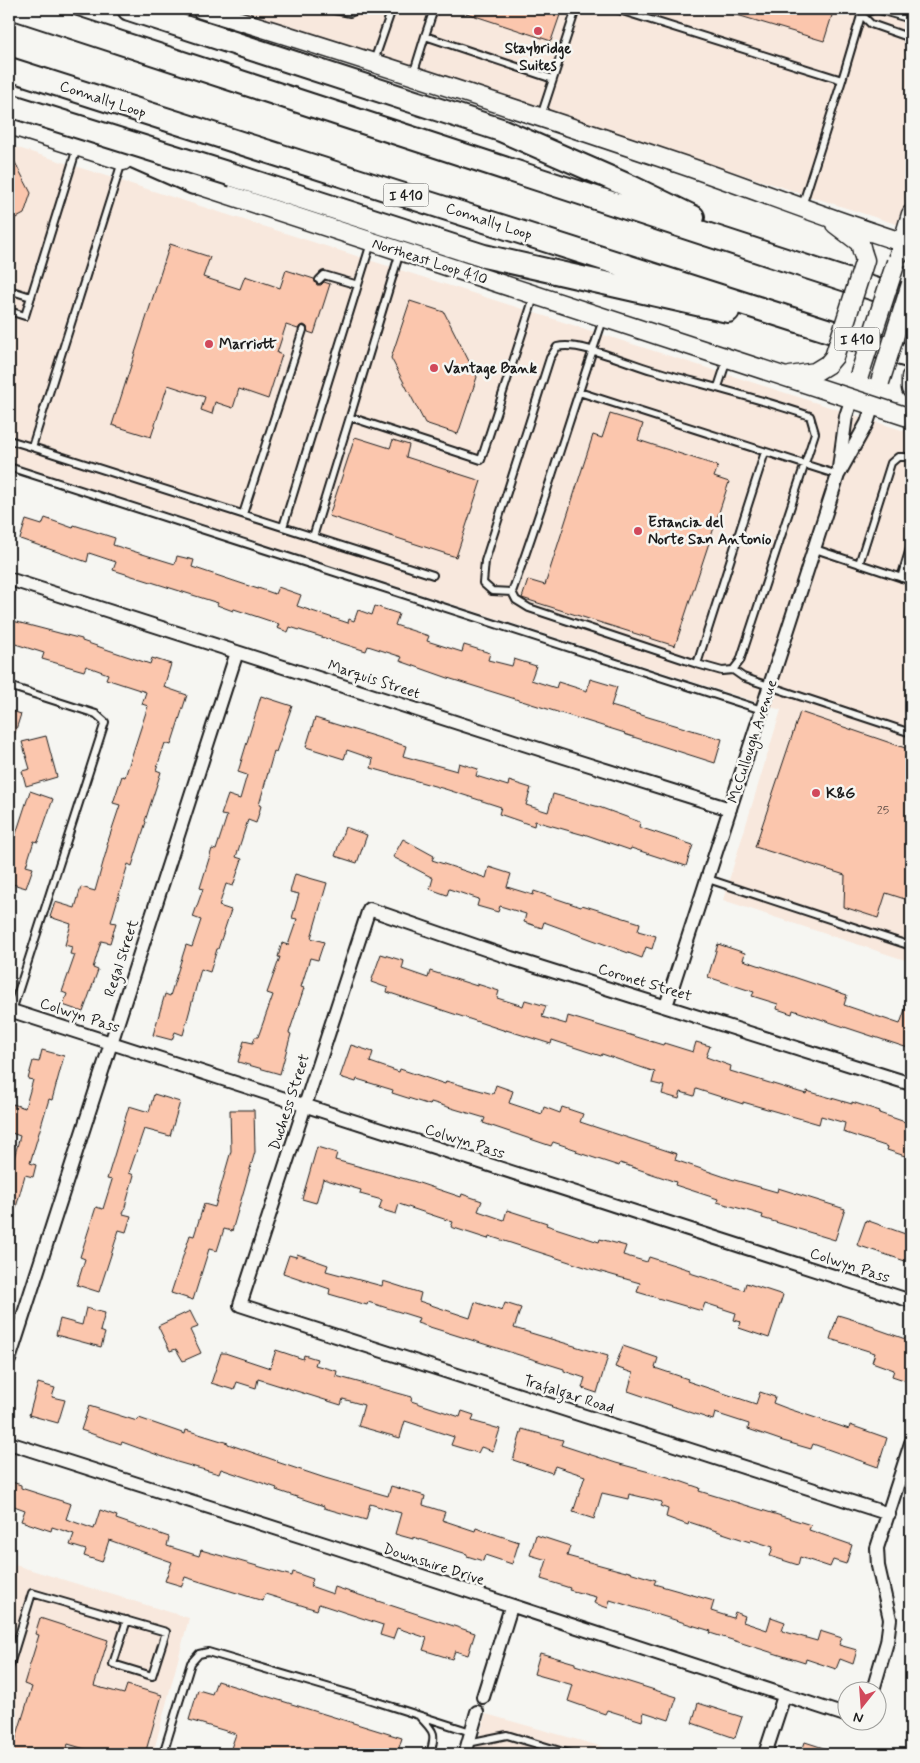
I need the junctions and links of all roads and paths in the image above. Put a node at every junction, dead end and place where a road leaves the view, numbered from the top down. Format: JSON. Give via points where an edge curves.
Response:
{"nodes":[{"id":1,"x":17,"y":9,"type":"edge"},
{"id":2,"x":129,"y":9,"type":"edge"},
{"id":3,"x":201,"y":9,"type":"edge"},
{"id":4,"x":330,"y":9,"type":"edge"},
{"id":5,"x":359,"y":9,"type":"edge"},
{"id":6,"x":392,"y":9,"type":"edge"},
{"id":7,"x":434,"y":9,"type":"edge"},
{"id":8,"x":576,"y":9,"type":"edge"},
{"id":9,"x":616,"y":9,"type":"edge"},
{"id":10,"x":876,"y":9,"type":"edge"},
{"id":11,"x":862,"y":12,"type":"edge"},
{"id":12,"x":911,"y":19,"type":"edge"},
{"id":13,"x":425,"y":36,"type":"junction"},
{"id":14,"x":911,"y":38,"type":"edge"},
{"id":15,"x":373,"y":62,"type":"junction"},
{"id":16,"x":9,"y":69,"type":"edge"},
{"id":17,"x":413,"y":75,"type":"junction"},
{"id":18,"x":553,"y":79,"type":"junction"},
{"id":19,"x":842,"y":80,"type":"junction"},
{"id":20,"x":9,"y":101,"type":"edge"},
{"id":21,"x":9,"y":105,"type":"edge"},
{"id":22,"x":541,"y":118,"type":"junction"},
{"id":23,"x":9,"y":125,"type":"edge"},
{"id":24,"x":78,"y":147,"type":"junction"},
{"id":25,"x":122,"y":161,"type":"junction"},
{"id":26,"x":194,"y":183,"type":"junction"},
{"id":27,"x":802,"y":207,"type":"junction"},
{"id":28,"x":820,"y":214,"type":"junction"},
{"id":29,"x":911,"y":214,"type":"edge"},
{"id":30,"x":372,"y":242,"type":"junction"},
{"id":31,"x":907,"y":244,"type":"edge"},
{"id":32,"x":400,"y":251,"type":"junction"},
{"id":33,"x":772,"y":256,"type":"junction"},
{"id":34,"x":319,"y":280,"type":"dead end"},
{"id":35,"x":911,"y":284,"type":"edge"},
{"id":36,"x":358,"y":285,"type":"junction"},
{"id":37,"x":9,"y":290,"type":"edge"},
{"id":38,"x":535,"y":296,"type":"junction"},
{"id":39,"x":31,"y":297,"type":"junction"},
{"id":40,"x":911,"y":301,"type":"edge"},
{"id":41,"x":9,"y":311,"type":"edge"},
{"id":42,"x":603,"y":318,"type":"junction"},
{"id":43,"x":802,"y":321,"type":"junction"},
{"id":44,"x":303,"y":330,"type":"dead end"},
{"id":45,"x":592,"y":350,"type":"junction"},
{"id":46,"x":911,"y":357,"type":"edge"},
{"id":47,"x":728,"y":359,"type":"junction"},
{"id":48,"x":784,"y":377,"type":"junction"},
{"id":49,"x":911,"y":377,"type":"edge"},
{"id":50,"x":718,"y":387,"type":"junction"},
{"id":51,"x":911,"y":389,"type":"edge"},
{"id":52,"x":579,"y":392,"type":"junction"},
{"id":53,"x":852,"y":398,"type":"junction"},
{"id":54,"x":873,"y":405,"type":"junction"},
{"id":55,"x":350,"y":417,"type":"junction"},
{"id":56,"x":911,"y":418,"type":"edge"},
{"id":57,"x":9,"y":440,"type":"edge"},
{"id":58,"x":32,"y":447,"type":"junction"},
{"id":59,"x":765,"y":452,"type":"junction"},
{"id":60,"x":911,"y":457,"type":"edge"},
{"id":61,"x":805,"y":465,"type":"junction"},
{"id":62,"x":9,"y":467,"type":"edge"},
{"id":63,"x":838,"y":475,"type":"junction"},
{"id":64,"x":243,"y":514,"type":"junction"},
{"id":65,"x":283,"y":527,"type":"junction"},
{"id":66,"x":313,"y":537,"type":"junction"},
{"id":67,"x":911,"y":545,"type":"edge"},
{"id":68,"x":814,"y":549,"type":"junction"},
{"id":69,"x":859,"y":564,"type":"junction"},
{"id":70,"x":433,"y":575,"type":"dead end"},
{"id":71,"x":901,"y":578,"type":"junction"},
{"id":72,"x":9,"y":579,"type":"edge"},
{"id":73,"x":911,"y":581,"type":"edge"},
{"id":74,"x":512,"y":592,"type":"junction"},
{"id":75,"x":237,"y":652,"type":"junction"},
{"id":76,"x":697,"y":664,"type":"junction"},
{"id":77,"x":733,"y":670,"type":"junction"},
{"id":78,"x":9,"y":686,"type":"edge"},
{"id":79,"x":770,"y":686,"type":"junction"},
{"id":80,"x":762,"y":710,"type":"junction"},
{"id":81,"x":911,"y":733,"type":"edge"},
{"id":82,"x":730,"y":809,"type":"junction"},
{"id":83,"x":708,"y":879,"type":"junction"},
{"id":84,"x":369,"y":909,"type":"joint"},
{"id":85,"x":911,"y":946,"type":"edge"},
{"id":86,"x":666,"y":1006,"type":"junction"},
{"id":87,"x":10,"y":1010,"type":"edge"},
{"id":88,"x":111,"y":1042,"type":"junction"},
{"id":89,"x":911,"y":1084,"type":"edge"},
{"id":90,"x":305,"y":1106,"type":"junction"},
{"id":91,"x":911,"y":1301,"type":"edge"},
{"id":92,"x":240,"y":1305,"type":"joint"},
{"id":93,"x":9,"y":1360,"type":"edge"},
{"id":94,"x":9,"y":1443,"type":"edge"},
{"id":95,"x":911,"y":1443,"type":"edge"},
{"id":96,"x":888,"y":1514,"type":"junction"},
{"id":97,"x":511,"y":1607,"type":"junction"},
{"id":98,"x":128,"y":1620,"type":"junction"},
{"id":99,"x":9,"y":1668,"type":"edge"},
{"id":100,"x":876,"y":1680,"type":"edge"},
{"id":101,"x":784,"y":1696,"type":"junction"},
{"id":102,"x":483,"y":1697,"type":"dead end"},
{"id":103,"x":477,"y":1712,"type":"dead end"},
{"id":104,"x":838,"y":1713,"type":"edge"},
{"id":105,"x":418,"y":1715,"type":"junction"},
{"id":106,"x":468,"y":1743,"type":"edge"},
{"id":107,"x":163,"y":1754,"type":"edge"},
{"id":108,"x":430,"y":1754,"type":"edge"},
{"id":109,"x":570,"y":1754,"type":"edge"},
{"id":110,"x":765,"y":1754,"type":"edge"}],
"edges":[{"from":1,"to":33,"type":"highway"},
{"from":2,"to":33,"type":"highway","via":[[474,121],[532,143]]},
{"from":3,"to":15,"type":"main road"},
{"from":4,"to":5,"type":"lane","via":[[350,13]]},
{"from":6,"to":15,"type":"lane"},
{"from":7,"to":13,"type":"lane"},
{"from":8,"to":18,"type":"lane"},
{"from":9,"to":19,"type":"lane"},
{"from":10,"to":11,"type":"lane"},
{"from":10,"to":12,"type":"lane"},
{"from":11,"to":14,"type":"lane","via":[[871,24]]},
{"from":11,"to":19,"type":"lane"},
{"from":13,"to":17,"type":"lane"},
{"from":13,"to":18,"type":"lane"},
{"from":15,"to":17,"type":"main road"},
{"from":16,"to":43,"type":"highway","name":"Connally Loop","number":"I 410"},
{"from":17,"to":22,"type":"main road"},
{"from":18,"to":22,"type":"lane"},
{"from":19,"to":27,"type":"lane"},
{"from":20,"to":26,"type":"highway"},
{"from":21,"to":43,"type":"highway","bridge":true,"via":[[484,256],[720,309]]},
{"from":22,"to":27,"type":"main road"},
{"from":23,"to":24,"type":"main road","name":"Northeast Loop 410"},
{"from":24,"to":25,"type":"main road","name":"Northeast Loop 410"},
{"from":24,"to":39,"type":"lane"},
{"from":25,"to":26,"type":"main road","name":"Northeast Loop 410"},
{"from":25,"to":58,"type":"lane"},
{"from":26,"to":30,"type":"main road","name":"Northeast Loop 410"},
{"from":27,"to":28,"type":"main road"},
{"from":28,"to":31,"type":"main road"},
{"from":28,"to":48,"type":"main road","bridge":true,"via":[[860,243],[865,260],[834,357],[815,372]]},
{"from":29,"to":31,"type":"main road","name":"McCullough Avenue"},
{"from":30,"to":32,"type":"main road","name":"Northeast Loop 410"},
{"from":30,"to":36,"type":"lane"},
{"from":31,"to":53,"type":"main road","name":"McCullough Avenue","bridge":true,"via":[[896,262]]},
{"from":32,"to":38,"type":"main road","name":"Northeast Loop 410"},
{"from":32,"to":55,"type":"lane"},
{"from":33,"to":40,"type":"highway"},
{"from":34,"to":36,"type":"lane","via":[[324,275]]},
{"from":35,"to":54,"type":"main road","name":"McCullough Avenue","bridge":true},
{"from":36,"to":65,"type":"lane"},
{"from":37,"to":39,"type":"lane"},
{"from":38,"to":42,"type":"main road","name":"Northeast Loop 410"},
{"from":38,"to":55,"type":"lane","via":[[480,460]]},
{"from":39,"to":41,"type":"lane","via":[[25,316]]},
{"from":42,"to":45,"type":"lane"},
{"from":42,"to":47,"type":"main road","name":"Northeast Loop 410"},
{"from":43,"to":46,"type":"highway","name":"Connally Loop","number":"I 410"},
{"from":44,"to":64,"type":"lane"},
{"from":45,"to":50,"type":"lane","via":[[651,370]]},
{"from":45,"to":52,"type":"lane"},
{"from":45,"to":74,"type":"lane","via":[[566,344],[557,347],[550,358],[485,560],[483,583],[492,591]]},
{"from":47,"to":48,"type":"main road","name":"Northeast Loop 410"},
{"from":47,"to":50,"type":"lane"},
{"from":48,"to":53,"type":"main road","name":"Northeast Loop 410"},
{"from":49,"to":51,"type":"main road"},
{"from":50,"to":61,"type":"lane","via":[[810,416],[815,433]]},
{"from":52,"to":59,"type":"lane"},
{"from":52,"to":74,"type":"lane"},
{"from":53,"to":54,"type":"main road","name":"Northeast Loop 410"},
{"from":53,"to":63,"type":"street","name":"McCullough Avenue","via":[[846,416]]},
{"from":54,"to":56,"type":"main road","name":"Northeast Loop 410"},
{"from":54,"to":63,"type":"street","name":"McCullough Avenue","via":[[867,423]]},
{"from":55,"to":66,"type":"lane"},
{"from":57,"to":58,"type":"lane"},
{"from":58,"to":64,"type":"lane"},
{"from":59,"to":61,"type":"lane"},
{"from":59,"to":76,"type":"lane"},
{"from":60,"to":69,"type":"lane","via":[[898,458],[891,463]]},
{"from":61,"to":63,"type":"lane"},
{"from":61,"to":77,"type":"lane","via":[[740,660]]},
{"from":62,"to":80,"type":"lane"},
{"from":63,"to":68,"type":"street","name":"McCullough Avenue"},
{"from":64,"to":65,"type":"lane"},
{"from":65,"to":66,"type":"lane"},
{"from":66,"to":70,"type":"lane"},
{"from":67,"to":71,"type":"lane"},
{"from":68,"to":69,"type":"lane"},
{"from":68,"to":79,"type":"street","name":"McCullough Avenue"},
{"from":69,"to":71,"type":"lane"},
{"from":71,"to":73,"type":"lane"},
{"from":72,"to":75,"type":"street","name":"Marquis Street"},
{"from":74,"to":76,"type":"lane","via":[[516,600],[529,608]]},
{"from":75,"to":82,"type":"street","name":"Marquis Street"},
{"from":75,"to":88,"type":"street","name":"Regal Street"},
{"from":76,"to":77,"type":"lane","via":[[722,671]]},
{"from":77,"to":79,"type":"lane"},
{"from":78,"to":87,"type":"lane","via":[[96,714],[105,722]]},
{"from":79,"to":80,"type":"street","name":"McCullough Avenue"},
{"from":79,"to":81,"type":"lane"},
{"from":80,"to":82,"type":"street","name":"McCullough Avenue"},
{"from":82,"to":83,"type":"street","name":"McCullough Avenue"},
{"from":83,"to":85,"type":"lane"},
{"from":83,"to":86,"type":"street","name":"McCullough Avenue"},
{"from":84,"to":86,"type":"street","name":"Coronet Street"},
{"from":84,"to":90,"type":"street","name":"Duchess Street"},
{"from":86,"to":89,"type":"street","name":"Coronet Street"},
{"from":87,"to":88,"type":"street","name":"Colwyn Pass"},
{"from":88,"to":90,"type":"street","name":"Colwyn Pass"},
{"from":88,"to":93,"type":"street","name":"Regal Street"},
{"from":90,"to":91,"type":"street","name":"Colwyn Pass"},
{"from":90,"to":92,"type":"street","name":"Duchess Street"},
{"from":92,"to":96,"type":"street","name":"Trafalgar Road"},
{"from":94,"to":97,"type":"street","name":"Downshire Drive"},
{"from":95,"to":96,"type":"street"},
{"from":96,"to":100,"type":"street","via":[[878,1548],[878,1566],[890,1619],[888,1642]]},
{"from":97,"to":101,"type":"street","name":"Downshire Drive"},
{"from":97,"to":102,"type":"street"},
{"from":98,"to":98,"type":"lane","via":[[166,1632],[152,1676],[113,1664]]},
{"from":98,"to":99,"type":"lane","via":[[32,1592]]},
{"from":101,"to":104,"type":"street","name":"Downshire Drive"},
{"from":101,"to":110,"type":"street"},
{"from":103,"to":106,"type":"street"},
{"from":105,"to":106,"type":"lane"},
{"from":105,"to":107,"type":"lane","via":[[208,1652],[199,1654],[191,1663]]},
{"from":105,"to":108,"type":"lane","via":[[432,1729],[434,1737]]},
{"from":106,"to":109,"type":"lane","via":[[507,1735]]}]}
